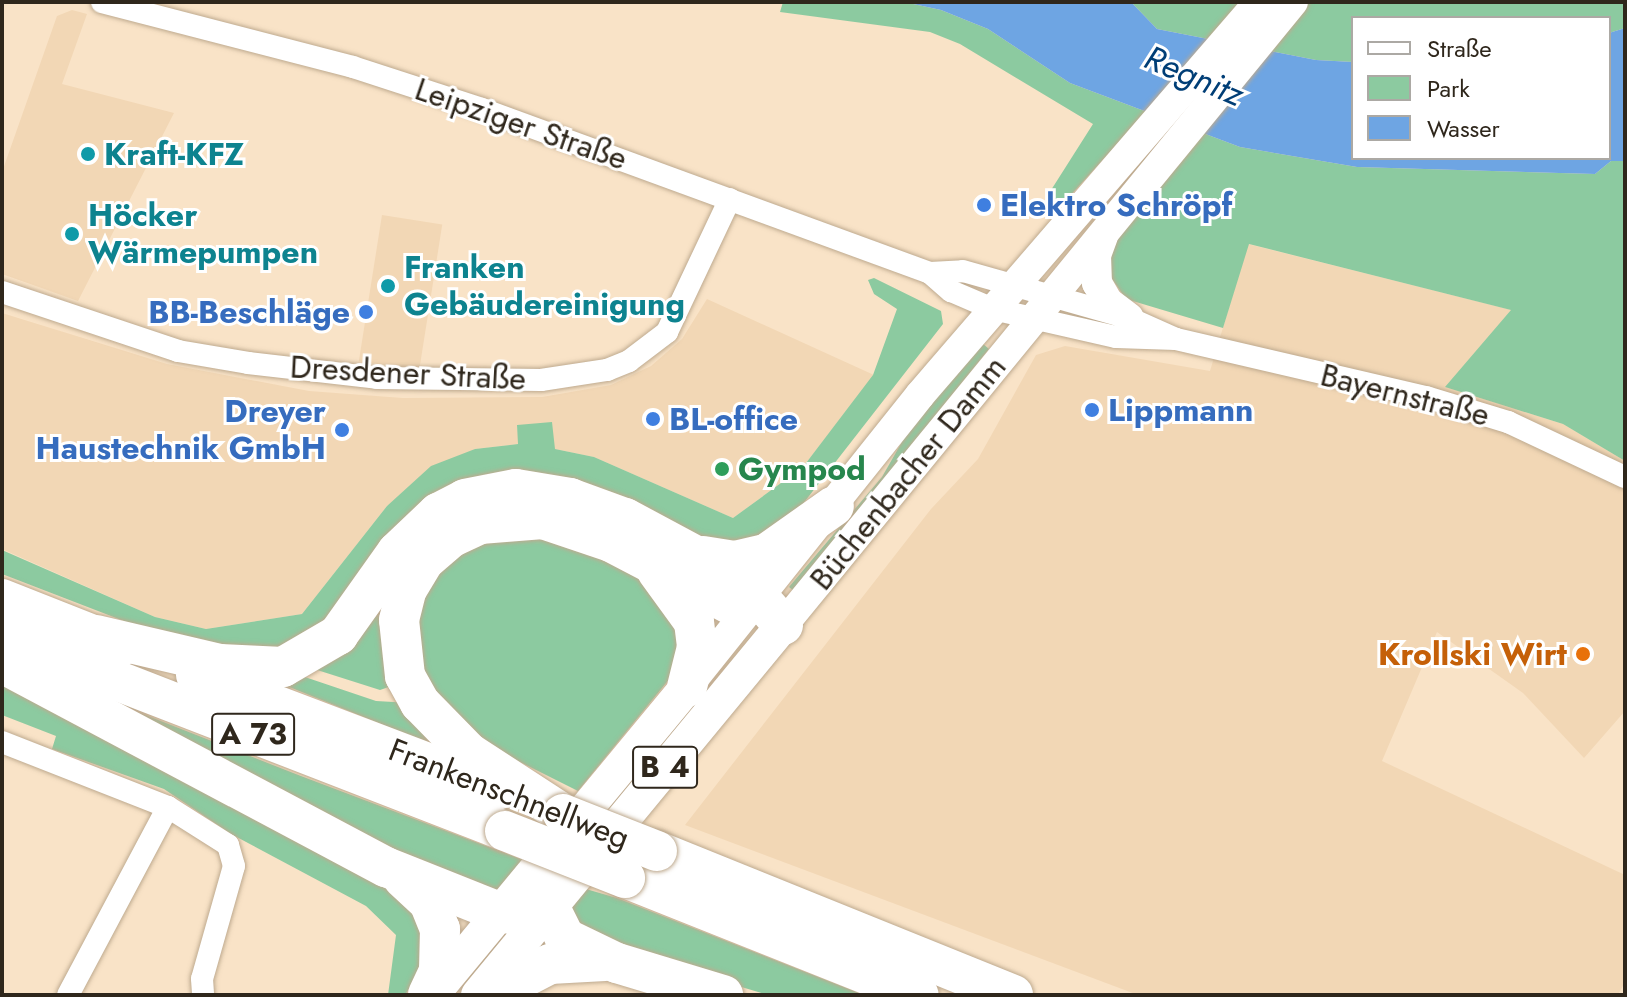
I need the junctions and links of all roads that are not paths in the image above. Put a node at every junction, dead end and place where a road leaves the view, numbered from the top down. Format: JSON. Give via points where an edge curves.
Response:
{"nodes":[{"id":1,"x":102,"y":2,"type":"edge"},
{"id":2,"x":1259,"y":2,"type":"edge"},
{"id":3,"x":1293,"y":2,"type":"edge"},
{"id":4,"x":730,"y":199,"type":"junction"},
{"id":5,"x":1109,"y":224,"type":"junction"},
{"id":6,"x":930,"y":273,"type":"junction"},
{"id":7,"x":1014,"y":286,"type":"junction"},
{"id":8,"x":2,"y":292,"type":"edge"},
{"id":9,"x":1052,"y":296,"type":"junction"},
{"id":10,"x":993,"y":309,"type":"junction"},
{"id":11,"x":1129,"y":318,"type":"junction"},
{"id":12,"x":1033,"y":321,"type":"junction"},
{"id":13,"x":1176,"y":339,"type":"junction"},
{"id":14,"x":1625,"y":477,"type":"edge"},
{"id":15,"x":834,"y":506,"type":"junction"},
{"id":16,"x":698,"y":556,"type":"junction"},
{"id":17,"x":649,"y":562,"type":"junction"},
{"id":18,"x":2,"y":599,"type":"edge"},
{"id":19,"x":763,"y":611,"type":"junction"},
{"id":20,"x":96,"y":635,"type":"junction"},
{"id":21,"x":2,"y":636,"type":"edge"},
{"id":22,"x":2,"y":663,"type":"edge"},
{"id":23,"x":687,"y":687,"type":"junction"},
{"id":24,"x":2,"y":742,"type":"edge"},
{"id":25,"x":168,"y":807,"type":"junction"},
{"id":26,"x":563,"y":814,"type":"junction"},
{"id":27,"x":551,"y":854,"type":"junction"},
{"id":28,"x":386,"y":867,"type":"junction"},
{"id":29,"x":546,"y":910,"type":"junction"},
{"id":30,"x":499,"y":912,"type":"junction"},
{"id":31,"x":617,"y":963,"type":"junction"},
{"id":32,"x":68,"y":995,"type":"edge"},
{"id":33,"x":203,"y":995,"type":"edge"},
{"id":34,"x":430,"y":995,"type":"edge"},
{"id":35,"x":478,"y":995,"type":"edge"},
{"id":36,"x":490,"y":995,"type":"edge"},
{"id":37,"x":723,"y":995,"type":"edge"},
{"id":38,"x":919,"y":995,"type":"edge"},
{"id":39,"x":1013,"y":995,"type":"edge"}],
"edges":[{"from":1,"to":4,"type":"street","name":"Leipziger Straße","via":[[353,67]]},
{"from":2,"to":7,"type":"main road","name":"Büchenbacher Damm"},
{"from":3,"to":5,"type":"main road","name":"Büchenbacher Damm"},
{"from":4,"to":6,"type":"street","name":"Leipziger Straße"},
{"from":4,"to":8,"type":"street","name":"Dresdener Straße","via":[[667,332],[629,361],[607,370],[541,380],[377,378],[234,361],[178,351]]},
{"from":5,"to":9,"type":"main road","name":"Büchenbacher Damm"},
{"from":5,"to":11,"type":"main road","via":[[1096,255],[1096,277],[1108,302]]},
{"from":6,"to":7,"type":"street","name":"Leipziger Straße","via":[[963,271]]},
{"from":6,"to":10,"type":"street","name":"Leipziger Straße","via":[[951,291]]},
{"from":7,"to":9,"type":"street"},
{"from":7,"to":10,"type":"main road","name":"Büchenbacher Damm"},
{"from":9,"to":11,"type":"street","name":"Bayernstraße"},
{"from":9,"to":12,"type":"main road","name":"Büchenbacher Damm"},
{"from":10,"to":12,"type":"street","name":"Büchenbacher Damm"},
{"from":10,"to":15,"type":"main road","name":"Büchenbacher Damm"},
{"from":11,"to":13,"type":"street","name":"Bayernstraße"},
{"from":12,"to":13,"type":"street","name":"Bayernstraße","via":[[1152,342]]},
{"from":12,"to":19,"type":"main road","name":"Büchenbacher Damm"},
{"from":13,"to":14,"type":"street","name":"Bayernstraße","via":[[1508,422]]},
{"from":15,"to":16,"type":"highway","via":[[766,554],[735,561]]},
{"from":15,"to":19,"type":"main road","name":"Büchenbacher Damm"},
{"from":16,"to":19,"type":"highway"},
{"from":16,"to":20,"type":"highway","via":[[610,511],[516,489],[465,499],[438,513],[397,552],[338,635],[283,667],[220,664]]},
{"from":17,"to":19,"type":"highway"},
{"from":17,"to":23,"type":"highway","via":[[694,622],[697,647]]},
{"from":17,"to":26,"type":"highway","via":[[575,528],[511,518],[450,538],[424,561],[406,591],[399,620],[400,650],[405,676],[420,703],[469,753]]},
{"from":18,"to":20,"type":"highway","name":"Frankenschnellweg","number":"A 73"},
{"from":19,"to":23,"type":"main road","name":"Büchenbacher Damm"},
{"from":19,"to":29,"type":"main road","number":"B 4"},
{"from":20,"to":26,"type":"highway","name":"Frankenschnellweg","number":"A 73"},
{"from":21,"to":38,"type":"highway","name":"Frankenschnellweg","number":"A 73","bridge":true},
{"from":22,"to":28,"type":"highway"},
{"from":23,"to":27,"type":"main road","number":"B 4"},
{"from":24,"to":25,"type":"street"},
{"from":25,"to":32,"type":"street"},
{"from":25,"to":33,"type":"street","via":[[212,831],[233,856],[231,886],[202,979]]},
{"from":26,"to":39,"type":"highway","name":"Frankenschnellweg","number":"A 73","bridge":true,"via":[[904,946]]},
{"from":27,"to":29,"type":"highway"},
{"from":27,"to":30,"type":"main road","number":"B 4"},
{"from":28,"to":30,"type":"highway"},
{"from":28,"to":34,"type":"highway","via":[[429,902],[440,929],[439,971]]},
{"from":29,"to":30,"type":"highway","via":[[527,917]]},
{"from":29,"to":31,"type":"highway","via":[[565,938]]},
{"from":29,"to":35,"type":"main road","number":"B 4"},
{"from":30,"to":34,"type":"main road","number":"B 4"},
{"from":31,"to":36,"type":"highway","via":[[585,959],[550,964]]},
{"from":31,"to":37,"type":"highway"}]}
